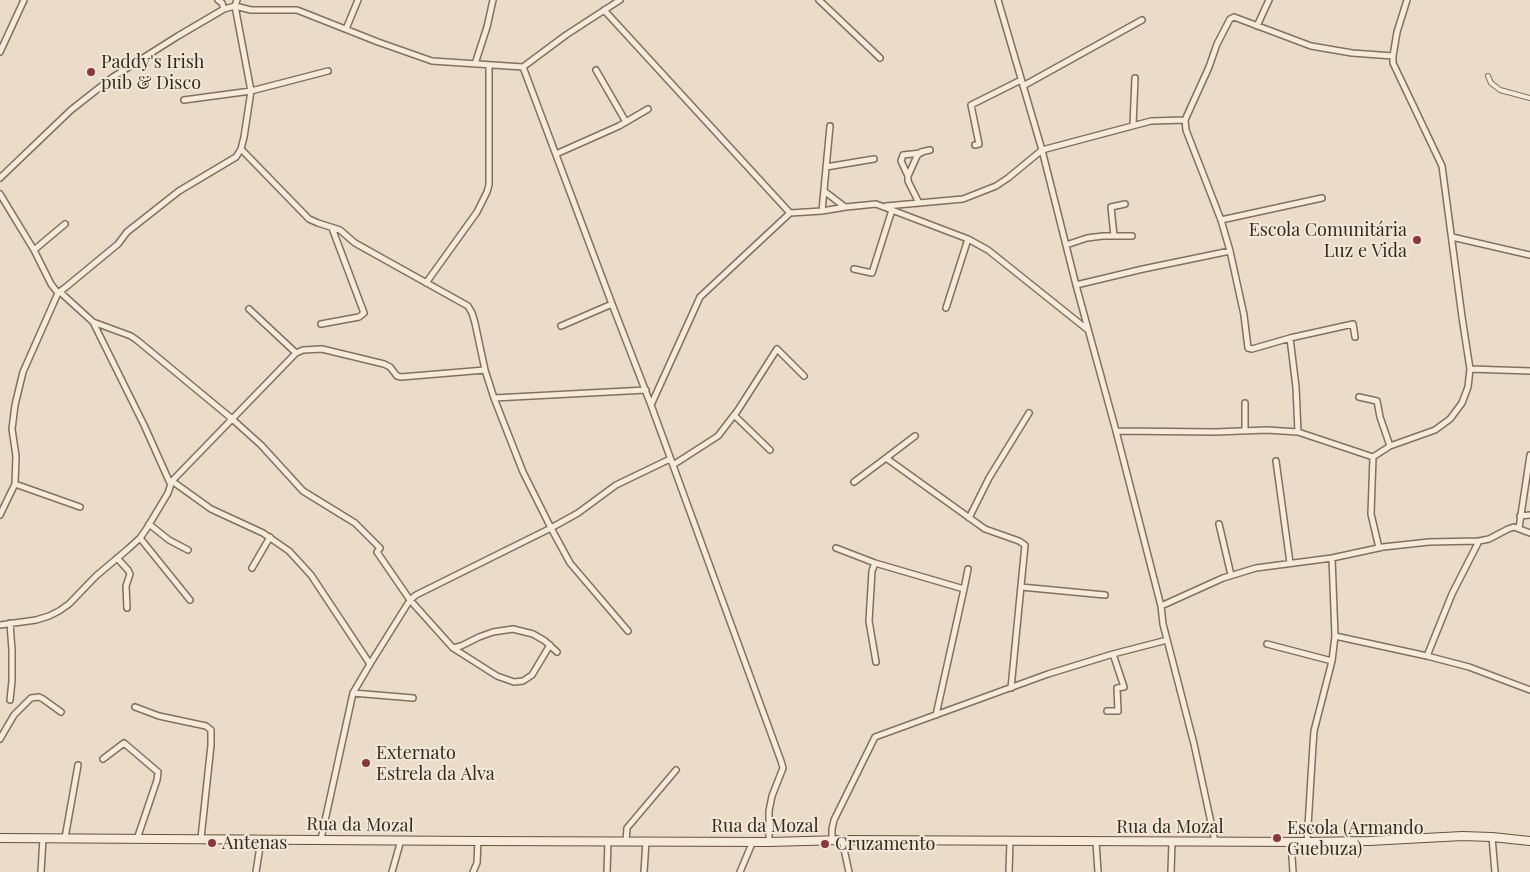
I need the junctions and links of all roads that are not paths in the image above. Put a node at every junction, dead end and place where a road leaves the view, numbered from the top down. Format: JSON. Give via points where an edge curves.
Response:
{"nodes":[{"id":1,"x":24,"y":0,"type":"edge"},
{"id":2,"x":218,"y":0,"type":"edge"},
{"id":3,"x":237,"y":0,"type":"edge"},
{"id":4,"x":358,"y":0,"type":"edge"},
{"id":5,"x":493,"y":0,"type":"edge"},
{"id":6,"x":620,"y":0,"type":"edge"},
{"id":7,"x":819,"y":0,"type":"edge"},
{"id":8,"x":998,"y":0,"type":"edge"},
{"id":9,"x":1269,"y":0,"type":"edge"},
{"id":10,"x":1412,"y":0,"type":"edge"},
{"id":11,"x":1406,"y":1,"type":"edge"},
{"id":12,"x":235,"y":6,"type":"junction"},
{"id":13,"x":224,"y":10,"type":"junction"},
{"id":14,"x":604,"y":10,"type":"junction"},
{"id":15,"x":1142,"y":20,"type":"dead end"},
{"id":16,"x":1257,"y":26,"type":"junction"},
{"id":17,"x":346,"y":28,"type":"junction"},
{"id":18,"x":0,"y":52,"type":"edge"},
{"id":19,"x":1393,"y":56,"type":"junction"},
{"id":20,"x":880,"y":58,"type":"dead end"},
{"id":21,"x":475,"y":64,"type":"junction"},
{"id":22,"x":489,"y":66,"type":"junction"},
{"id":23,"x":523,"y":67,"type":"junction"},
{"id":24,"x":596,"y":70,"type":"dead end"},
{"id":25,"x":328,"y":71,"type":"dead end"},
{"id":26,"x":1488,"y":76,"type":"dead end"},
{"id":27,"x":1135,"y":78,"type":"dead end"},
{"id":28,"x":1022,"y":83,"type":"junction"},
{"id":29,"x":251,"y":91,"type":"junction"},
{"id":30,"x":1530,"y":98,"type":"edge"},
{"id":31,"x":184,"y":100,"type":"dead end"},
{"id":32,"x":648,"y":109,"type":"dead end"},
{"id":33,"x":1185,"y":120,"type":"junction"},
{"id":34,"x":626,"y":122,"type":"junction"},
{"id":35,"x":1133,"y":125,"type":"junction"},
{"id":36,"x":830,"y":126,"type":"dead end"},
{"id":37,"x":975,"y":145,"type":"dead end"},
{"id":38,"x":241,"y":149,"type":"junction"},
{"id":39,"x":930,"y":150,"type":"dead end"},
{"id":40,"x":1042,"y":150,"type":"junction"},
{"id":41,"x":921,"y":152,"type":"junction"},
{"id":42,"x":556,"y":154,"type":"junction"},
{"id":43,"x":874,"y":159,"type":"dead end"},
{"id":44,"x":826,"y":167,"type":"junction"},
{"id":45,"x":1,"y":174,"type":"edge"},
{"id":46,"x":908,"y":176,"type":"junction"},
{"id":47,"x":824,"y":191,"type":"junction"},
{"id":48,"x":0,"y":194,"type":"edge"},
{"id":49,"x":1322,"y":198,"type":"dead end"},
{"id":50,"x":920,"y":203,"type":"junction"},
{"id":51,"x":1125,"y":204,"type":"dead end"},
{"id":52,"x":846,"y":207,"type":"junction"},
{"id":53,"x":883,"y":207,"type":"junction"},
{"id":54,"x":892,"y":210,"type":"junction"},
{"id":55,"x":822,"y":212,"type":"junction"},
{"id":56,"x":790,"y":213,"type":"junction"},
{"id":57,"x":1221,"y":220,"type":"junction"},
{"id":58,"x":65,"y":224,"type":"dead end"},
{"id":59,"x":332,"y":228,"type":"junction"},
{"id":60,"x":1114,"y":236,"type":"junction"},
{"id":61,"x":1132,"y":236,"type":"dead end"},
{"id":62,"x":1452,"y":237,"type":"junction"},
{"id":63,"x":968,"y":240,"type":"junction"},
{"id":64,"x":1066,"y":245,"type":"junction"},
{"id":65,"x":34,"y":250,"type":"junction"},
{"id":66,"x":1230,"y":251,"type":"junction"},
{"id":67,"x":1530,"y":255,"type":"edge"},
{"id":68,"x":854,"y":268,"type":"dead end"},
{"id":69,"x":426,"y":283,"type":"junction"},
{"id":70,"x":1076,"y":285,"type":"junction"},
{"id":71,"x":59,"y":292,"type":"junction"},
{"id":72,"x":612,"y":304,"type":"junction"},
{"id":73,"x":946,"y":308,"type":"dead end"},
{"id":74,"x":249,"y":309,"type":"dead end"},
{"id":75,"x":93,"y":322,"type":"junction"},
{"id":76,"x":321,"y":324,"type":"dead end"},
{"id":77,"x":561,"y":326,"type":"dead end"},
{"id":78,"x":1088,"y":330,"type":"junction"},
{"id":79,"x":1355,"y":337,"type":"dead end"},
{"id":80,"x":1290,"y":338,"type":"junction"},
{"id":81,"x":296,"y":352,"type":"junction"},
{"id":82,"x":1470,"y":369,"type":"junction"},
{"id":83,"x":485,"y":370,"type":"junction"},
{"id":84,"x":1530,"y":371,"type":"edge"},
{"id":85,"x":804,"y":376,"type":"dead end"},
{"id":86,"x":646,"y":390,"type":"junction"},
{"id":87,"x":1359,"y":397,"type":"dead end"},
{"id":88,"x":494,"y":398,"type":"junction"},
{"id":89,"x":1245,"y":403,"type":"dead end"},
{"id":90,"x":652,"y":405,"type":"junction"},
{"id":91,"x":1029,"y":413,"type":"dead end"},
{"id":92,"x":734,"y":416,"type":"junction"},
{"id":93,"x":231,"y":418,"type":"junction"},
{"id":94,"x":1116,"y":431,"type":"junction"},
{"id":95,"x":1245,"y":431,"type":"junction"},
{"id":96,"x":1298,"y":432,"type":"junction"},
{"id":97,"x":915,"y":436,"type":"dead end"},
{"id":98,"x":1390,"y":446,"type":"junction"},
{"id":99,"x":770,"y":450,"type":"dead end"},
{"id":100,"x":1530,"y":455,"type":"edge"},
{"id":101,"x":1373,"y":457,"type":"junction"},
{"id":102,"x":886,"y":458,"type":"junction"},
{"id":103,"x":670,"y":459,"type":"junction"},
{"id":104,"x":1276,"y":461,"type":"dead end"},
{"id":105,"x":672,"y":465,"type":"junction"},
{"id":106,"x":171,"y":482,"type":"junction"},
{"id":107,"x":854,"y":482,"type":"dead end"},
{"id":108,"x":15,"y":484,"type":"junction"},
{"id":109,"x":80,"y":507,"type":"dead end"},
{"id":110,"x":0,"y":515,"type":"edge"},
{"id":111,"x":1530,"y":515,"type":"edge"},
{"id":112,"x":1520,"y":516,"type":"junction"},
{"id":113,"x":969,"y":518,"type":"junction"},
{"id":114,"x":149,"y":524,"type":"junction"},
{"id":115,"x":1219,"y":524,"type":"dead end"},
{"id":116,"x":551,"y":528,"type":"junction"},
{"id":117,"x":1519,"y":528,"type":"junction"},
{"id":118,"x":1530,"y":533,"type":"edge"},
{"id":119,"x":270,"y":537,"type":"junction"},
{"id":120,"x":140,"y":538,"type":"junction"},
{"id":121,"x":1479,"y":541,"type":"junction"},
{"id":122,"x":836,"y":548,"type":"dead end"},
{"id":123,"x":1379,"y":548,"type":"junction"},
{"id":124,"x":188,"y":550,"type":"dead end"},
{"id":125,"x":117,"y":558,"type":"junction"},
{"id":126,"x":1332,"y":558,"type":"junction"},
{"id":127,"x":875,"y":563,"type":"junction"},
{"id":128,"x":1290,"y":563,"type":"junction"},
{"id":129,"x":252,"y":568,"type":"dead end"},
{"id":130,"x":968,"y":569,"type":"dead end"},
{"id":131,"x":1231,"y":575,"type":"junction"},
{"id":132,"x":1021,"y":587,"type":"junction"},
{"id":133,"x":964,"y":589,"type":"junction"},
{"id":134,"x":1105,"y":595,"type":"dead end"},
{"id":135,"x":190,"y":600,"type":"dead end"},
{"id":136,"x":410,"y":600,"type":"junction"},
{"id":137,"x":1161,"y":606,"type":"junction"},
{"id":138,"x":127,"y":608,"type":"dead end"},
{"id":139,"x":10,"y":623,"type":"junction"},
{"id":140,"x":0,"y":626,"type":"edge"},
{"id":141,"x":628,"y":631,"type":"dead end"},
{"id":142,"x":1335,"y":636,"type":"junction"},
{"id":143,"x":1167,"y":640,"type":"junction"},
{"id":144,"x":1267,"y":644,"type":"dead end"},
{"id":145,"x":550,"y":645,"type":"junction"},
{"id":146,"x":453,"y":648,"type":"junction"},
{"id":147,"x":557,"y":652,"type":"dead end"},
{"id":148,"x":1113,"y":654,"type":"junction"},
{"id":149,"x":1427,"y":656,"type":"junction"},
{"id":150,"x":1332,"y":660,"type":"junction"},
{"id":151,"x":876,"y":662,"type":"dead end"},
{"id":152,"x":370,"y":664,"type":"junction"},
{"id":153,"x":1011,"y":688,"type":"junction"},
{"id":154,"x":1530,"y":690,"type":"edge"},
{"id":155,"x":353,"y":693,"type":"junction"},
{"id":156,"x":413,"y":698,"type":"dead end"},
{"id":157,"x":10,"y":700,"type":"dead end"},
{"id":158,"x":135,"y":707,"type":"dead end"},
{"id":159,"x":1107,"y":711,"type":"dead end"},
{"id":160,"x":61,"y":712,"type":"dead end"},
{"id":161,"x":936,"y":715,"type":"junction"},
{"id":162,"x":0,"y":739,"type":"edge"},
{"id":163,"x":103,"y":759,"type":"dead end"},
{"id":164,"x":78,"y":765,"type":"dead end"},
{"id":165,"x":676,"y":770,"type":"dead end"},
{"id":166,"x":1492,"y":837,"type":"junction"},
{"id":167,"x":0,"y":838,"type":"edge"},
{"id":168,"x":43,"y":838,"type":"junction"},
{"id":169,"x":65,"y":838,"type":"junction"},
{"id":170,"x":201,"y":838,"type":"junction"},
{"id":171,"x":137,"y":839,"type":"junction"},
{"id":172,"x":321,"y":839,"type":"junction"},
{"id":173,"x":262,"y":840,"type":"junction"},
{"id":174,"x":401,"y":840,"type":"junction"},
{"id":175,"x":842,"y":840,"type":"junction"},
{"id":176,"x":478,"y":841,"type":"junction"},
{"id":177,"x":608,"y":841,"type":"junction"},
{"id":178,"x":752,"y":841,"type":"junction"},
{"id":179,"x":832,"y":841,"type":"junction"},
{"id":180,"x":1010,"y":841,"type":"junction"},
{"id":181,"x":626,"y":842,"type":"junction"},
{"id":182,"x":646,"y":842,"type":"junction"},
{"id":183,"x":768,"y":842,"type":"junction"},
{"id":184,"x":1096,"y":842,"type":"junction"},
{"id":185,"x":1172,"y":842,"type":"junction"},
{"id":186,"x":1215,"y":842,"type":"junction"},
{"id":187,"x":1291,"y":842,"type":"junction"},
{"id":188,"x":1307,"y":842,"type":"junction"},
{"id":189,"x":1530,"y":842,"type":"edge"},
{"id":190,"x":41,"y":872,"type":"edge"},
{"id":191,"x":256,"y":872,"type":"edge"},
{"id":192,"x":392,"y":872,"type":"edge"},
{"id":193,"x":473,"y":872,"type":"edge"},
{"id":194,"x":608,"y":872,"type":"edge"},
{"id":195,"x":644,"y":872,"type":"edge"},
{"id":196,"x":740,"y":872,"type":"edge"},
{"id":197,"x":849,"y":872,"type":"edge"},
{"id":198,"x":1009,"y":872,"type":"edge"},
{"id":199,"x":1098,"y":872,"type":"edge"},
{"id":200,"x":1171,"y":872,"type":"edge"},
{"id":201,"x":1293,"y":872,"type":"edge"},
{"id":202,"x":1496,"y":872,"type":"edge"}],
"edges":[{"from":1,"to":18,"type":"street"},
{"from":2,"to":13,"type":"street"},
{"from":3,"to":12,"type":"street"},
{"from":4,"to":17,"type":"street"},
{"from":5,"to":21,"type":"street"},
{"from":6,"to":14,"type":"street"},
{"from":7,"to":20,"type":"street"},
{"from":8,"to":28,"type":"street"},
{"from":9,"to":16,"type":"street"},
{"from":10,"to":11,"type":"street"},
{"from":11,"to":19,"type":"street"},
{"from":12,"to":13,"type":"street"},
{"from":12,"to":17,"type":"street","via":[[251,10],[297,10]]},
{"from":12,"to":29,"type":"street"},
{"from":13,"to":45,"type":"street","via":[[113,77],[71,110]]},
{"from":14,"to":23,"type":"street"},
{"from":14,"to":56,"type":"street"},
{"from":15,"to":28,"type":"street"},
{"from":16,"to":19,"type":"street","via":[[1311,46]]},
{"from":16,"to":33,"type":"street","via":[[1240,18],[1230,19]]},
{"from":17,"to":21,"type":"street","via":[[432,61]]},
{"from":19,"to":62,"type":"street","via":[[1442,166]]},
{"from":21,"to":22,"type":"street"},
{"from":22,"to":23,"type":"street"},
{"from":22,"to":69,"type":"street","via":[[487,192],[477,212]]},
{"from":23,"to":42,"type":"street"},
{"from":24,"to":34,"type":"street"},
{"from":25,"to":29,"type":"street"},
{"from":26,"to":30,"type":"street","via":[[1500,90]]},
{"from":27,"to":35,"type":"street"},
{"from":28,"to":37,"type":"street","via":[[972,105],[979,144]]},
{"from":28,"to":40,"type":"street"},
{"from":29,"to":31,"type":"street"},
{"from":29,"to":38,"type":"street"},
{"from":32,"to":34,"type":"street"},
{"from":33,"to":35,"type":"street"},
{"from":33,"to":57,"type":"street"},
{"from":34,"to":42,"type":"street"},
{"from":35,"to":40,"type":"street"},
{"from":36,"to":44,"type":"street"},
{"from":38,"to":59,"type":"street","via":[[309,218]]},
{"from":38,"to":71,"type":"street","via":[[236,157],[179,191]]},
{"from":39,"to":41,"type":"street"},
{"from":40,"to":50,"type":"street","via":[[996,186],[963,199]]},
{"from":40,"to":64,"type":"street"},
{"from":41,"to":46,"type":"street"},
{"from":41,"to":46,"type":"street","via":[[903,155],[901,161]]},
{"from":42,"to":72,"type":"street"},
{"from":43,"to":44,"type":"street"},
{"from":44,"to":47,"type":"street"},
{"from":46,"to":50,"type":"street"},
{"from":47,"to":52,"type":"street"},
{"from":47,"to":55,"type":"street"},
{"from":48,"to":65,"type":"street"},
{"from":49,"to":57,"type":"street"},
{"from":50,"to":53,"type":"street"},
{"from":51,"to":60,"type":"street","via":[[1111,208]]},
{"from":52,"to":53,"type":"street","via":[[876,204]]},
{"from":52,"to":55,"type":"street"},
{"from":53,"to":54,"type":"street"},
{"from":54,"to":63,"type":"street"},
{"from":54,"to":68,"type":"street","via":[[872,274]]},
{"from":55,"to":56,"type":"street"},
{"from":56,"to":90,"type":"street","via":[[700,296]]},
{"from":57,"to":66,"type":"street"},
{"from":58,"to":65,"type":"street"},
{"from":59,"to":69,"type":"street"},
{"from":59,"to":76,"type":"street","via":[[364,313],[360,317]]},
{"from":60,"to":61,"type":"street"},
{"from":60,"to":64,"type":"street","via":[[1087,238]]},
{"from":62,"to":67,"type":"street"},
{"from":62,"to":82,"type":"street"},
{"from":63,"to":73,"type":"street"},
{"from":63,"to":78,"type":"street","via":[[988,250]]},
{"from":64,"to":70,"type":"street"},
{"from":65,"to":71,"type":"street","via":[[51,284]]},
{"from":66,"to":70,"type":"street"},
{"from":66,"to":80,"type":"street","via":[[1248,348]]},
{"from":69,"to":83,"type":"street","via":[[468,306]]},
{"from":70,"to":78,"type":"street"},
{"from":71,"to":75,"type":"street"},
{"from":71,"to":108,"type":"street","via":[[28,358],[16,398],[12,429],[16,456]]},
{"from":72,"to":77,"type":"street"},
{"from":72,"to":86,"type":"street"},
{"from":74,"to":81,"type":"street"},
{"from":75,"to":93,"type":"street","via":[[131,336]]},
{"from":75,"to":106,"type":"street"},
{"from":78,"to":94,"type":"street"},
{"from":79,"to":80,"type":"street","via":[[1353,324]]},
{"from":80,"to":96,"type":"street"},
{"from":81,"to":83,"type":"street","via":[[322,349],[384,364],[401,377]]},
{"from":81,"to":93,"type":"street"},
{"from":82,"to":84,"type":"street"},
{"from":82,"to":98,"type":"street","via":[[1462,403],[1450,419],[1435,430]]},
{"from":83,"to":88,"type":"street"},
{"from":85,"to":92,"type":"street","via":[[777,349]]},
{"from":86,"to":88,"type":"street"},
{"from":86,"to":90,"type":"street"},
{"from":87,"to":98,"type":"street","via":[[1377,401]]},
{"from":88,"to":116,"type":"street","via":[[523,472]]},
{"from":89,"to":95,"type":"street"},
{"from":90,"to":103,"type":"street"},
{"from":91,"to":113,"type":"street"},
{"from":92,"to":99,"type":"street"},
{"from":92,"to":105,"type":"street","via":[[718,436]]},
{"from":93,"to":106,"type":"street"},
{"from":93,"to":136,"type":"street","via":[[303,491],[354,523],[380,548],[377,552]]},
{"from":94,"to":95,"type":"street"},
{"from":94,"to":137,"type":"street"},
{"from":95,"to":96,"type":"street"},
{"from":96,"to":101,"type":"street"},
{"from":97,"to":102,"type":"street"},
{"from":98,"to":101,"type":"street"},
{"from":100,"to":112,"type":"street"},
{"from":101,"to":123,"type":"street","via":[[1371,514]]},
{"from":102,"to":107,"type":"street"},
{"from":102,"to":113,"type":"street"},
{"from":103,"to":105,"type":"street"},
{"from":103,"to":116,"type":"street","via":[[616,484],[578,513]]},
{"from":104,"to":128,"type":"street"},
{"from":105,"to":183,"type":"street","via":[[781,760],[783,768],[769,810]]},
{"from":106,"to":114,"type":"street"},
{"from":106,"to":119,"type":"street","via":[[211,509]]},
{"from":108,"to":109,"type":"street"},
{"from":108,"to":110,"type":"street"},
{"from":111,"to":112,"type":"street"},
{"from":112,"to":117,"type":"street"},
{"from":113,"to":132,"type":"street","via":[[985,529],[1025,546]]},
{"from":114,"to":120,"type":"street"},
{"from":114,"to":124,"type":"street"},
{"from":115,"to":131,"type":"street"},
{"from":116,"to":136,"type":"street"},
{"from":116,"to":141,"type":"street","via":[[570,563]]},
{"from":117,"to":118,"type":"street"},
{"from":117,"to":121,"type":"street"},
{"from":119,"to":129,"type":"street"},
{"from":119,"to":152,"type":"street","via":[[289,551],[311,575]]},
{"from":120,"to":125,"type":"street"},
{"from":120,"to":135,"type":"street"},
{"from":121,"to":123,"type":"street"},
{"from":121,"to":149,"type":"street","via":[[1452,594]]},
{"from":122,"to":127,"type":"street"},
{"from":123,"to":126,"type":"street"},
{"from":125,"to":138,"type":"street","via":[[130,574],[126,586]]},
{"from":125,"to":139,"type":"street","via":[[59,611],[36,620]]},
{"from":126,"to":128,"type":"street"},
{"from":126,"to":142,"type":"street"},
{"from":127,"to":133,"type":"street"},
{"from":127,"to":151,"type":"street","via":[[868,621]]},
{"from":128,"to":131,"type":"street"},
{"from":130,"to":133,"type":"street"},
{"from":131,"to":137,"type":"street"},
{"from":132,"to":134,"type":"street"},
{"from":132,"to":153,"type":"street"},
{"from":133,"to":161,"type":"street"},
{"from":136,"to":146,"type":"street"},
{"from":136,"to":152,"type":"street"},
{"from":137,"to":143,"type":"street"},
{"from":139,"to":140,"type":"street"},
{"from":139,"to":157,"type":"street"},
{"from":142,"to":149,"type":"street"},
{"from":142,"to":150,"type":"street"},
{"from":143,"to":148,"type":"street"},
{"from":143,"to":186,"type":"street"},
{"from":144,"to":150,"type":"street"},
{"from":145,"to":146,"type":"street","via":[[532,634],[512,630],[493,632]]},
{"from":145,"to":146,"type":"street","via":[[532,675],[514,682],[497,676]]},
{"from":145,"to":147,"type":"street"},
{"from":148,"to":153,"type":"street"},
{"from":148,"to":159,"type":"street","via":[[1124,687],[1117,688],[1118,711]]},
{"from":149,"to":154,"type":"street","via":[[1469,667]]},
{"from":150,"to":188,"type":"street","via":[[1314,738]]},
{"from":152,"to":155,"type":"street"},
{"from":153,"to":161,"type":"street"},
{"from":155,"to":156,"type":"street"},
{"from":155,"to":172,"type":"street"},
{"from":158,"to":170,"type":"street","via":[[211,730]]},
{"from":160,"to":162,"type":"street","via":[[43,699],[31,698],[14,715]]},
{"from":161,"to":179,"type":"street","via":[[875,737],[834,820]]},
{"from":163,"to":171,"type":"street","via":[[124,743],[158,772]]},
{"from":164,"to":169,"type":"street"},
{"from":165,"to":181,"type":"street","via":[[627,828]]},
{"from":166,"to":188,"type":"main road","name":"Rua da Mozal"},
{"from":166,"to":189,"type":"main road","name":"Rua da Mozal"},
{"from":166,"to":202,"type":"street"},
{"from":167,"to":168,"type":"main road","name":"Rua da Mozal"},
{"from":168,"to":169,"type":"main road","name":"Rua da Mozal"},
{"from":168,"to":190,"type":"street"},
{"from":169,"to":171,"type":"main road","name":"Rua da Mozal"},
{"from":170,"to":171,"type":"main road","name":"Rua da Mozal"},
{"from":170,"to":173,"type":"main road","name":"Rua da Mozal"},
{"from":172,"to":173,"type":"main road","name":"Rua da Mozal"},
{"from":172,"to":174,"type":"main road","name":"Rua da Mozal"},
{"from":173,"to":191,"type":"street"},
{"from":174,"to":176,"type":"main road","name":"Rua da Mozal"},
{"from":174,"to":192,"type":"street"},
{"from":175,"to":179,"type":"main road","name":"Rua da Mozal"},
{"from":175,"to":180,"type":"main road","name":"Rua da Mozal"},
{"from":175,"to":197,"type":"street"},
{"from":176,"to":177,"type":"main road","name":"Rua da Mozal"},
{"from":176,"to":193,"type":"street","via":[[477,863]]},
{"from":177,"to":181,"type":"main road","name":"Rua da Mozal"},
{"from":177,"to":194,"type":"street"},
{"from":178,"to":182,"type":"main road","name":"Rua da Mozal"},
{"from":178,"to":183,"type":"main road","name":"Rua da Mozal"},
{"from":178,"to":196,"type":"street"},
{"from":179,"to":183,"type":"main road","name":"Rua da Mozal"},
{"from":180,"to":184,"type":"main road","name":"Rua da Mozal"},
{"from":180,"to":198,"type":"street"},
{"from":181,"to":182,"type":"main road","name":"Rua da Mozal"},
{"from":182,"to":195,"type":"street"},
{"from":184,"to":185,"type":"main road","name":"Rua da Mozal"},
{"from":184,"to":199,"type":"street"},
{"from":185,"to":186,"type":"main road","name":"Rua da Mozal"},
{"from":185,"to":200,"type":"street"},
{"from":186,"to":187,"type":"main road","name":"Rua da Mozal"},
{"from":187,"to":188,"type":"main road","name":"Rua da Mozal"},
{"from":187,"to":201,"type":"street"}]}
